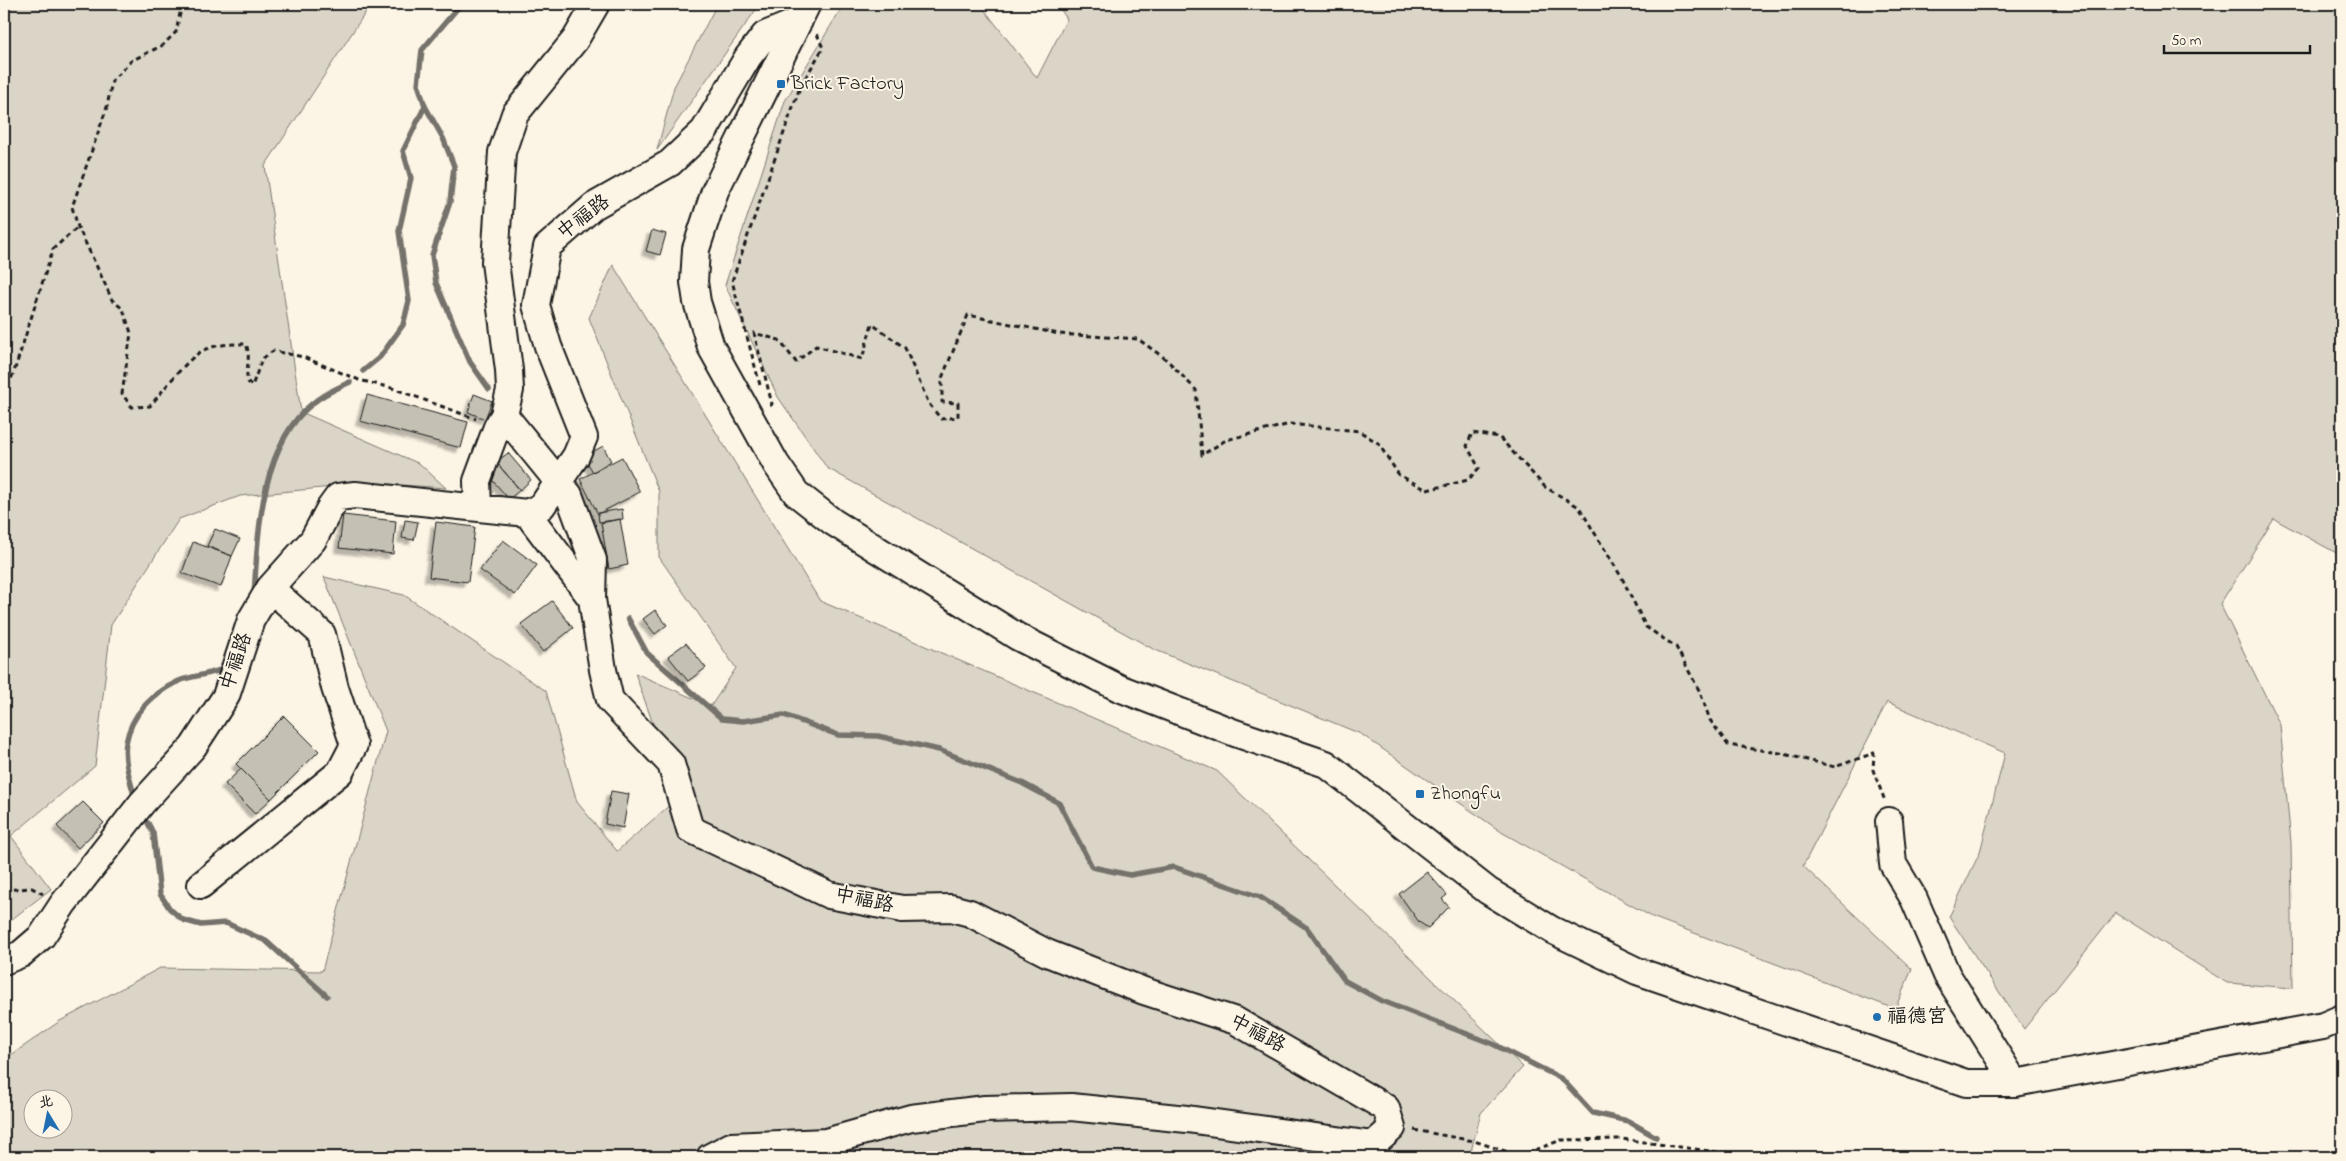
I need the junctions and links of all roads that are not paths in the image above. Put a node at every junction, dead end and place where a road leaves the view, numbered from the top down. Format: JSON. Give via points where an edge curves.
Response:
{"nodes":[{"id":1,"x":596,"y":4,"type":"edge"},
{"id":2,"x":803,"y":11,"type":"edge"},
{"id":3,"x":500,"y":421,"type":"junction"},
{"id":4,"x":557,"y":482,"type":"junction"},
{"id":5,"x":478,"y":508,"type":"junction"},
{"id":6,"x":527,"y":513,"type":"junction"},
{"id":7,"x":270,"y":588,"type":"junction"},
{"id":8,"x":592,"y":599,"type":"junction"},
{"id":9,"x":1889,"y":821,"type":"road end"},
{"id":10,"x":201,"y":885,"type":"dead end"},
{"id":11,"x":4,"y":961,"type":"edge"},
{"id":12,"x":2342,"y":1018,"type":"edge"},
{"id":13,"x":2015,"y":1084,"type":"junction"},
{"id":14,"x":710,"y":1157,"type":"edge"}],
"edges":[{"from":1,"to":3,"type":"street","via":[[575,40],[515,114],[502,152],[495,262],[510,390]]},
{"from":2,"to":4,"type":"street","name":"中福路","via":[[765,35],[748,57],[704,131],[670,163],[594,206],[547,247],[536,306],[584,437],[576,456]]},
{"from":2,"to":13,"type":"street","via":[[715,191],[696,249],[694,282],[696,302],[711,347],[776,464],[796,493],[833,522],[1018,637],[1119,688],[1234,733],[1326,764],[1488,891],[1552,930],[1637,971],[1966,1084]]},
{"from":3,"to":4,"type":"street","name":"中福路"},
{"from":3,"to":5,"type":"street","via":[[477,481]]},
{"from":4,"to":6,"type":"street","name":"中福路","via":[[542,506]]},
{"from":4,"to":8,"type":"street","name":"中福路","via":[[569,495],[593,560]]},
{"from":5,"to":6,"type":"street","name":"中福路"},
{"from":5,"to":7,"type":"street","name":"中福路","via":[[355,495],[338,498],[313,540]]},
{"from":6,"to":8,"type":"street","name":"中福路"},
{"from":7,"to":10,"type":"street","via":[[322,634],[354,746],[340,772]]},
{"from":7,"to":11,"type":"street","name":"中福路","via":[[252,620],[226,696],[198,740],[142,803],[42,936],[22,954]]},
{"from":8,"to":14,"type":"street","name":"中福路","via":[[610,700],[671,764],[690,828],[829,895],[902,909],[952,908],[970,912],[1047,953],[1144,991],[1236,1021],[1386,1108],[1392,1128],[1373,1145],[1071,1107],[985,1108],[911,1118],[826,1142],[731,1146]]},
{"from":9,"to":13,"type":"street","via":[[1893,864],[1914,899],[1947,974]]},
{"from":12,"to":13,"type":"street","via":[[2323,1026]]}]}
